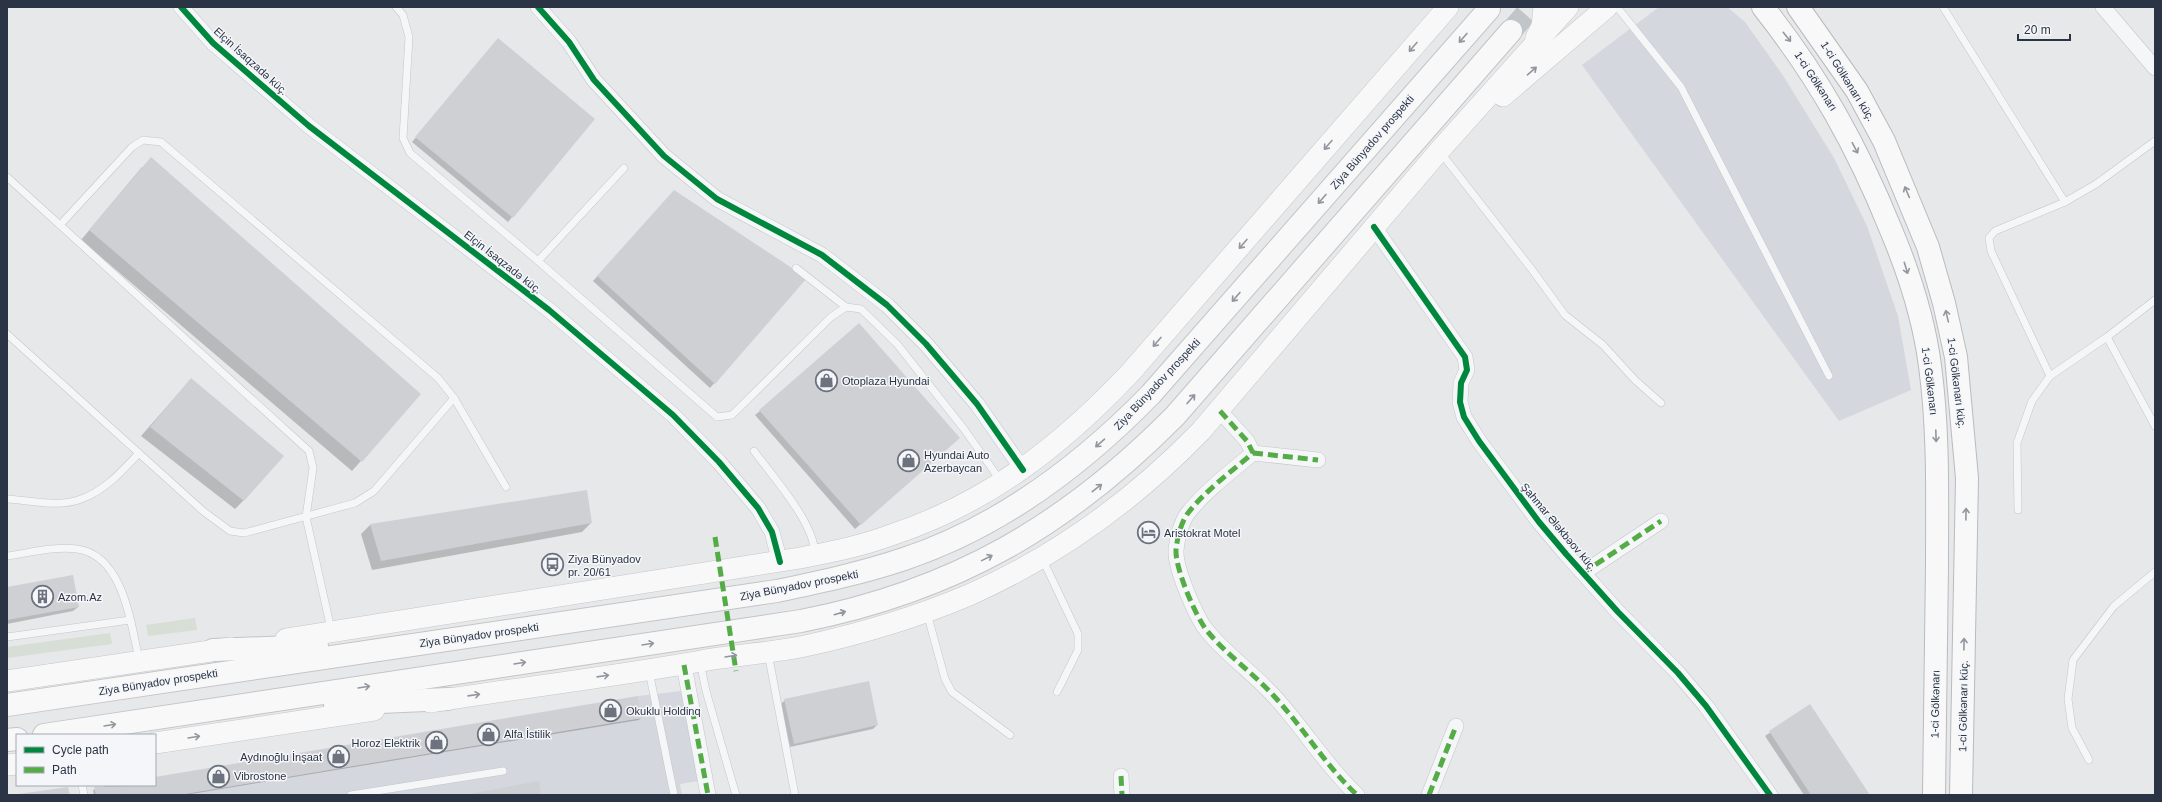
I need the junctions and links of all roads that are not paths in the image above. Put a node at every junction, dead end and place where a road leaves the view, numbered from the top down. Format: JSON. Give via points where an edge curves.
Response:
{"nodes":[{"id":1,"x":181,"y":7,"type":"edge"},
{"id":2,"x":396,"y":7,"type":"edge"},
{"id":3,"x":538,"y":7,"type":"edge"},
{"id":4,"x":1544,"y":7,"type":"edge"},
{"id":5,"x":1568,"y":7,"type":"edge"},
{"id":6,"x":1607,"y":7,"type":"edge"},
{"id":7,"x":1617,"y":7,"type":"edge"},
{"id":8,"x":1763,"y":7,"type":"edge"},
{"id":9,"x":1798,"y":7,"type":"edge"},
{"id":10,"x":1943,"y":7,"type":"edge"},
{"id":11,"x":2103,"y":7,"type":"edge"},
{"id":12,"x":1447,"y":8,"type":"edge"},
{"id":13,"x":1489,"y":9,"type":"dead end"},
{"id":14,"x":1511,"y":31,"type":"tunnel mouth"},
{"id":15,"x":1532,"y":46,"type":"junction"},
{"id":16,"x":2155,"y":68,"type":"edge"},
{"id":17,"x":2155,"y":142,"type":"edge"},
{"id":18,"x":1440,"y":151,"type":"junction"},
{"id":19,"x":624,"y":168,"type":"dead end"},
{"id":20,"x":7,"y":177,"type":"edge"},
{"id":21,"x":2065,"y":202,"type":"junction"},
{"id":22,"x":60,"y":225,"type":"junction"},
{"id":23,"x":1374,"y":227,"type":"junction"},
{"id":24,"x":538,"y":261,"type":"junction"},
{"id":25,"x":796,"y":268,"type":"dead end"},
{"id":26,"x":2155,"y":300,"type":"edge"},
{"id":27,"x":846,"y":307,"type":"junction"},
{"id":28,"x":7,"y":334,"type":"edge"},
{"id":29,"x":2107,"y":338,"type":"junction"},
{"id":30,"x":1829,"y":376,"type":"dead end"},
{"id":31,"x":2050,"y":376,"type":"junction"},
{"id":32,"x":454,"y":398,"type":"junction"},
{"id":33,"x":1660,"y":403,"type":"dead end"},
{"id":34,"x":1220,"y":411,"type":"junction"},
{"id":35,"x":2155,"y":426,"type":"edge"},
{"id":36,"x":754,"y":450,"type":"dead end"},
{"id":37,"x":140,"y":453,"type":"junction"},
{"id":38,"x":1253,"y":453,"type":"junction"},
{"id":39,"x":1318,"y":460,"type":"dead end"},
{"id":40,"x":1022,"y":470,"type":"junction"},
{"id":41,"x":1002,"y":484,"type":"junction"},
{"id":42,"x":506,"y":488,"type":"dead end"},
{"id":43,"x":7,"y":498,"type":"edge"},
{"id":44,"x":2018,"y":510,"type":"dead end"},
{"id":45,"x":306,"y":517,"type":"junction"},
{"id":46,"x":1661,"y":521,"type":"dead end"},
{"id":47,"x":815,"y":555,"type":"junction"},
{"id":48,"x":7,"y":556,"type":"edge"},
{"id":49,"x":1042,"y":558,"type":"junction"},
{"id":50,"x":780,"y":562,"type":"junction"},
{"id":51,"x":963,"y":570,"type":"junction"},
{"id":52,"x":2155,"y":572,"type":"edge"},
{"id":53,"x":1583,"y":573,"type":"junction"},
{"id":54,"x":777,"y":591,"type":"junction"},
{"id":55,"x":926,"y":610,"type":"junction"},
{"id":56,"x":130,"y":620,"type":"junction"},
{"id":57,"x":332,"y":632,"type":"junction"},
{"id":58,"x":7,"y":637,"type":"edge"},
{"id":59,"x":436,"y":641,"type":"junction"},
{"id":60,"x":803,"y":646,"type":"junction"},
{"id":61,"x":213,"y":650,"type":"junction"},
{"id":62,"x":767,"y":651,"type":"junction"},
{"id":63,"x":140,"y":662,"type":"junction"},
{"id":64,"x":692,"y":663,"type":"junction"},
{"id":65,"x":649,"y":669,"type":"junction"},
{"id":66,"x":7,"y":682,"type":"edge"},
{"id":67,"x":1057,"y":692,"type":"dead end"},
{"id":68,"x":448,"y":699,"type":"junction"},
{"id":69,"x":7,"y":705,"type":"edge"},
{"id":70,"x":226,"y":708,"type":"junction"},
{"id":71,"x":1456,"y":726,"type":"dead end"},
{"id":72,"x":51,"y":734,"type":"edge"},
{"id":73,"x":1010,"y":735,"type":"dead end"},
{"id":74,"x":156,"y":743,"type":"edge"},
{"id":75,"x":2089,"y":760,"type":"dead end"},
{"id":76,"x":503,"y":771,"type":"dead end"},
{"id":77,"x":1120,"y":776,"type":"dead end"},
{"id":78,"x":351,"y":795,"type":"edge"},
{"id":79,"x":674,"y":795,"type":"edge"},
{"id":80,"x":708,"y":795,"type":"edge"},
{"id":81,"x":736,"y":795,"type":"edge"},
{"id":82,"x":795,"y":795,"type":"edge"},
{"id":83,"x":1122,"y":795,"type":"edge"},
{"id":84,"x":1357,"y":795,"type":"edge"},
{"id":85,"x":1429,"y":795,"type":"edge"},
{"id":86,"x":1770,"y":795,"type":"edge"},
{"id":87,"x":1934,"y":795,"type":"edge"},
{"id":88,"x":1961,"y":795,"type":"edge"}],
"edges":[{"from":1,"to":50,"type":"street","name":"Elçin İsaqzadə küç.","via":[[213,44],[310,126],[549,310],[673,415],[758,508],[772,532]]},
{"from":2,"to":24,"type":"lane","via":[[403,15],[410,37],[403,138],[410,153]]},
{"from":3,"to":40,"type":"street","via":[[569,42],[594,80],[664,156],[717,199],[822,255],[887,306],[926,344],[977,404]]},
{"from":4,"to":15,"type":"main road","via":[[1542,26]]},
{"from":5,"to":15,"type":"main road"},
{"from":18,"to":6,"type":"main road","one_way":true},
{"from":7,"to":30,"type":"lane","via":[[1681,88]]},
{"from":8,"to":87,"type":"main road","name":"1-ci Gölkənarı","one_way":true,"via":[[1792,44],[1859,154],[1903,259],[1918,309],[1930,364],[1938,478]]},
{"from":88,"to":9,"type":"main road","name":"1-ci Gölkənarı küç.","one_way":true,"via":[[1967,478],[1956,357],[1928,247],[1887,149],[1857,91]]},
{"from":10,"to":21,"type":"lane"},
{"from":11,"to":16,"type":"street"},
{"from":12,"to":40,"type":"main road","name":"Ziya Bünyadov prospekti","one_way":true,"via":[[1130,373],[1071,432]]},
{"from":13,"to":54,"type":"main road","name":"Ziya Bünyadov prospekti","one_way":true,"via":[[1151,394],[1096,447],[1041,490],[954,540],[864,571]]},
{"from":51,"to":14,"type":"main road","one_way":true,"via":[[1011,546],[1060,515],[1142,450],[1175,416]]},
{"from":15,"to":18,"type":"main road"},
{"from":17,"to":21,"type":"lane","via":[[2096,184]]},
{"from":18,"to":23,"type":"main road"},
{"from":18,"to":33,"type":"lane","via":[[1565,315],[1595,337]]},
{"from":19,"to":24,"type":"lane"},
{"from":20,"to":22,"type":"lane"},
{"from":21,"to":31,"type":"lane","via":[[1995,231],[1990,238],[1991,251]]},
{"from":22,"to":32,"type":"lane","via":[[132,147],[143,140],[161,142],[438,378]]},
{"from":22,"to":45,"type":"lane","via":[[309,451],[313,468]]},
{"from":23,"to":34,"type":"main road"},
{"from":23,"to":53,"type":"street","name":"Şahmar Ələkbəov küç.","via":[[1465,357],[1467,370],[1461,383],[1460,402],[1464,417],[1539,522]]},
{"from":24,"to":27,"type":"lane","via":[[717,417],[732,415],[831,317]]},
{"from":25,"to":27,"type":"lane"},
{"from":26,"to":29,"type":"lane"},
{"from":27,"to":41,"type":"lane","via":[[861,309],[897,344],[964,429]]},
{"from":28,"to":37,"type":"lane"},
{"from":29,"to":31,"type":"lane"},
{"from":29,"to":35,"type":"lane"},
{"from":31,"to":44,"type":"lane","via":[[2032,401],[2017,443]]},
{"from":32,"to":42,"type":"lane"},
{"from":32,"to":45,"type":"lane","via":[[374,491],[355,503]]},
{"from":34,"to":38,"type":"street","via":[[1247,441]]},
{"from":34,"to":49,"type":"main road","via":[[1168,464],[1133,495],[1092,526]]},
{"from":36,"to":47,"type":"lane","via":[[803,519],[814,544]]},
{"from":37,"to":43,"type":"lane","via":[[112,481],[81,500],[56,503]]},
{"from":37,"to":45,"type":"lane","via":[[203,511],[230,531],[244,534]]},
{"from":38,"to":39,"type":"street"},
{"from":38,"to":84,"type":"street","via":[[1188,514],[1181,529],[1176,552],[1186,591],[1206,630],[1273,695],[1340,779]]},
{"from":40,"to":41,"type":"main road","name":"Ziya Bünyadov prospekti"},
{"from":41,"to":47,"type":"main road","name":"Ziya Bünyadov prospekti","via":[[954,510],[892,535],[859,546]]},
{"from":41,"to":54,"type":"main road","via":[[961,512],[923,533],[849,566]]},
{"from":45,"to":57,"type":"lane"},
{"from":46,"to":53,"type":"street"},
{"from":47,"to":50,"type":"main road","name":"Ziya Bünyadov prospekti"},
{"from":48,"to":56,"type":"lane","via":[[60,548],[78,549],[95,554],[108,565],[116,579]]},
{"from":49,"to":55,"type":"main road","via":[[968,595]]},
{"from":49,"to":67,"type":"lane","via":[[1078,634],[1078,650]]},
{"from":50,"to":57,"type":"main road","name":"Ziya Bünyadov prospekti"},
{"from":51,"to":60,"type":"main road","via":[[899,607]]},
{"from":70,"to":51,"type":"main road","one_way":true,"via":[[801,621],[836,614],[907,592]]},
{"from":52,"to":75,"type":"lane","via":[[2114,606],[2073,660],[2068,698],[2072,728]]},
{"from":53,"to":86,"type":"street","name":"Şahmar Ələkbəov küç.","via":[[1706,706]]},
{"from":54,"to":59,"type":"main road","name":"Ziya Bünyadov prospekti"},
{"from":55,"to":60,"type":"main road","via":[[882,625]]},
{"from":55,"to":73,"type":"lane","via":[[945,679],[952,692]]},
{"from":56,"to":58,"type":"lane"},
{"from":56,"to":63,"type":"lane"},
{"from":57,"to":61,"type":"main road","name":"Ziya Bünyadov prospekti"},
{"from":59,"to":61,"type":"main road"},
{"from":59,"to":69,"type":"main road","name":"Ziya Bünyadov prospekti"},
{"from":60,"to":62,"type":"main road"},
{"from":61,"to":63,"type":"main road","name":"Ziya Bünyadov prospekti"},
{"from":64,"to":62,"type":"main road","one_way":true},
{"from":62,"to":82,"type":"lane"},
{"from":63,"to":66,"type":"main road","name":"Ziya Bünyadov prospekti"},
{"from":64,"to":65,"type":"main road"},
{"from":64,"to":80,"type":"street"},
{"from":64,"to":81,"type":"lane","via":[[706,692]]},
{"from":68,"to":65,"type":"main road","one_way":true},
{"from":65,"to":79,"type":"lane"},
{"from":68,"to":70,"type":"main road"},
{"from":74,"to":68,"type":"main road","one_way":true},
{"from":72,"to":70,"type":"main road","one_way":true},
{"from":71,"to":85,"type":"street"},
{"from":76,"to":78,"type":"lane"},
{"from":77,"to":83,"type":"street"}]}
